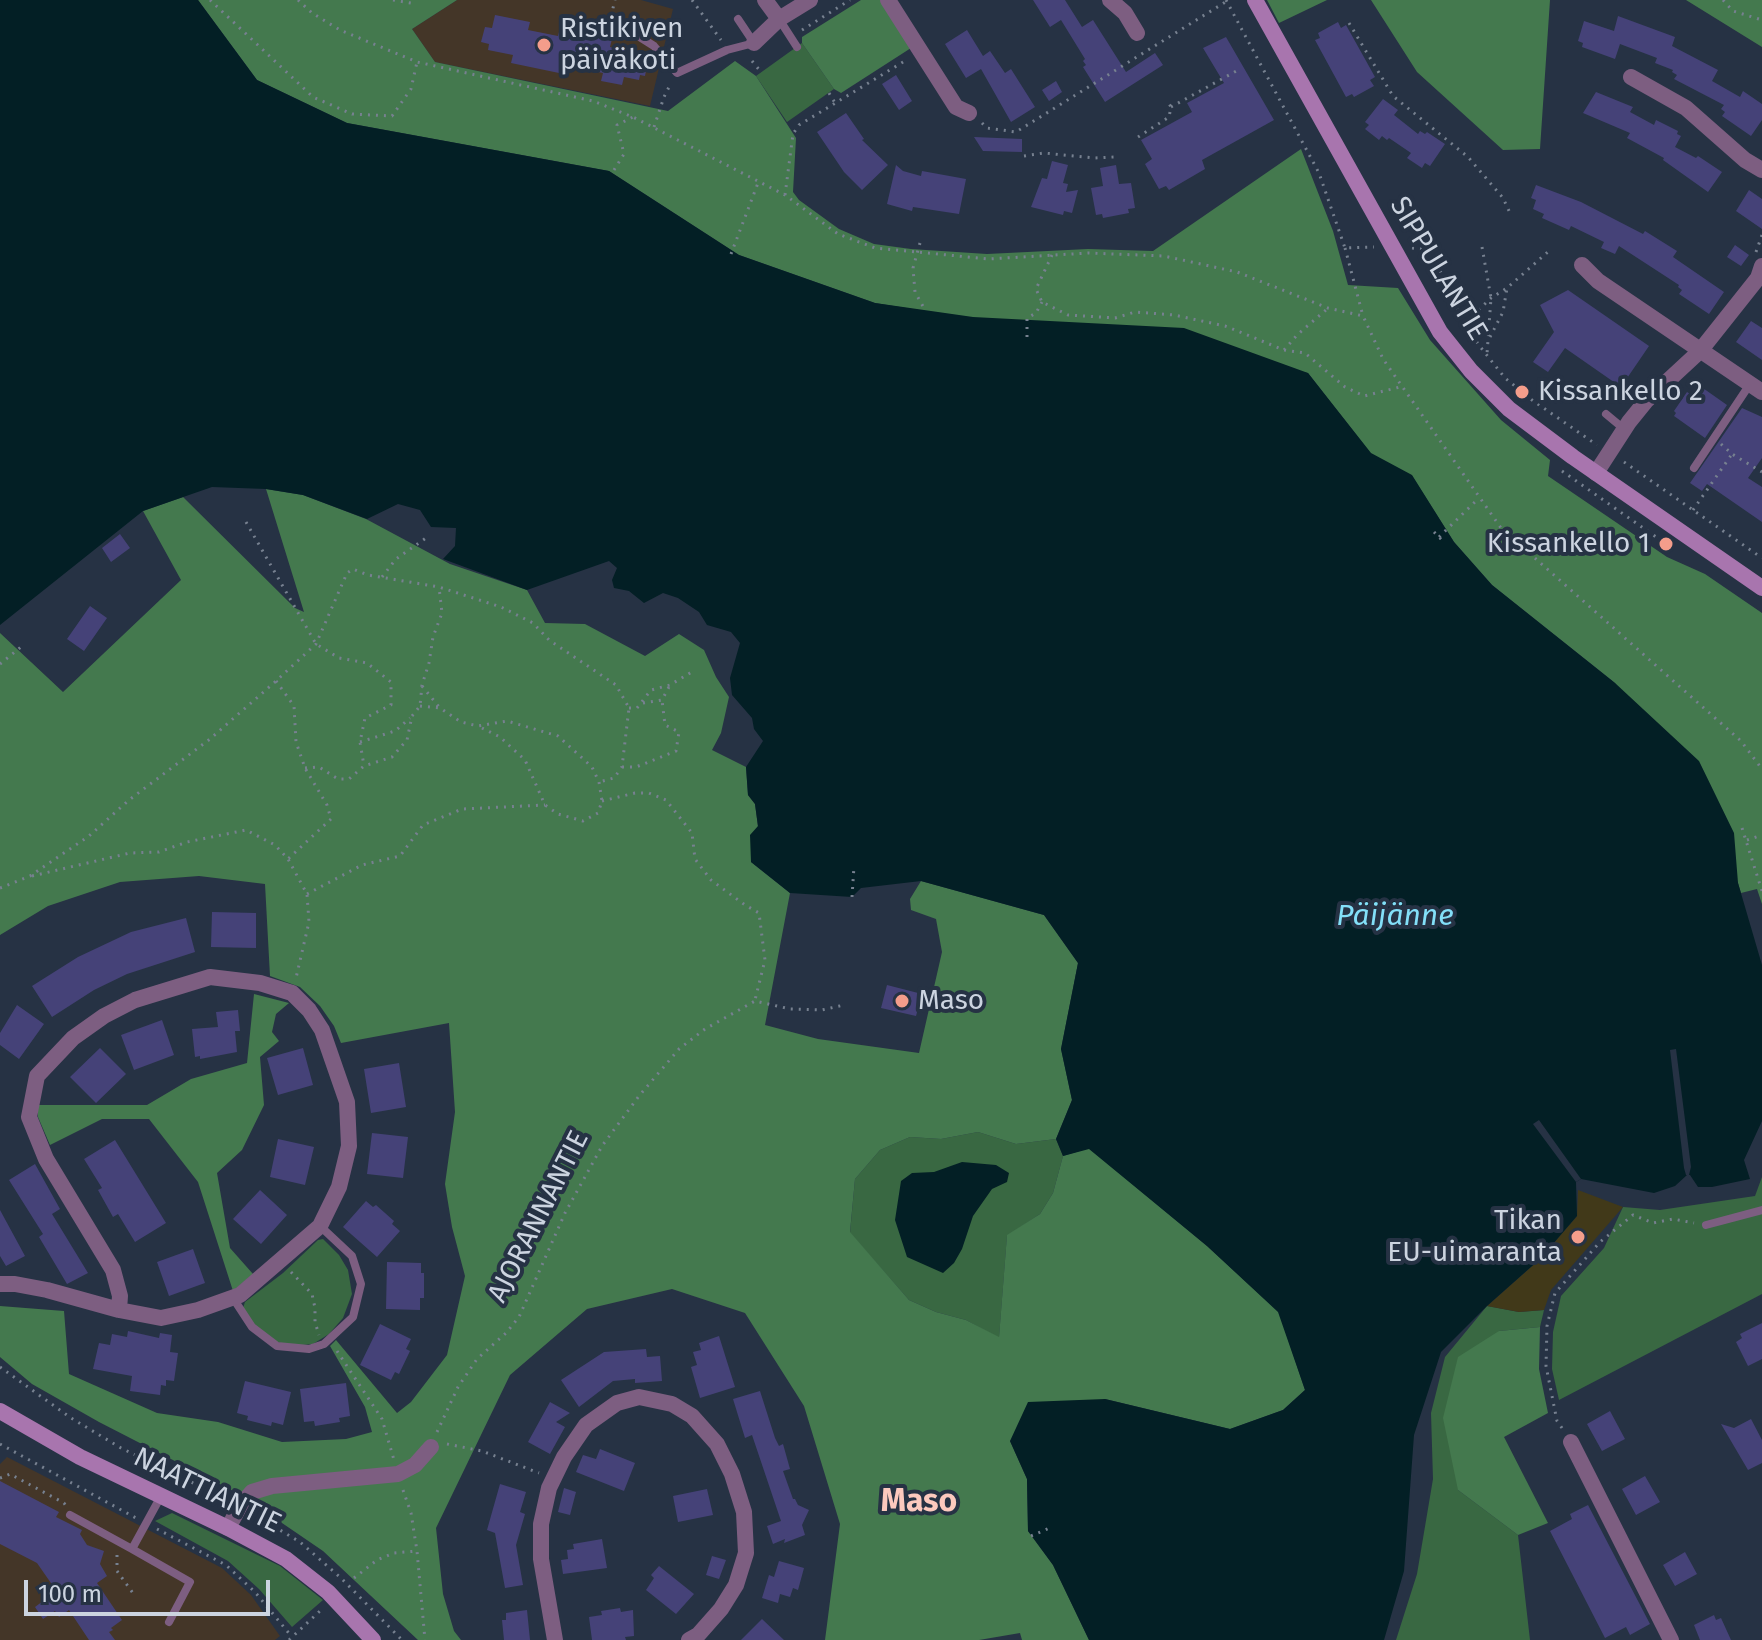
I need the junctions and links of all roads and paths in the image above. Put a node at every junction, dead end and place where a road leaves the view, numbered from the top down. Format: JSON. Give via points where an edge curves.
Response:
{"nodes":[{"id":1,"x":210,"y":0,"type":"edge"},
{"id":2,"x":298,"y":0,"type":"edge"},
{"id":3,"x":393,"y":0,"type":"edge"},
{"id":4,"x":615,"y":0,"type":"edge"},
{"id":5,"x":692,"y":0,"type":"edge"},
{"id":6,"x":765,"y":0,"type":"edge"},
{"id":7,"x":810,"y":0,"type":"edge"},
{"id":8,"x":888,"y":0,"type":"edge"},
{"id":9,"x":1110,"y":0,"type":"edge"},
{"id":10,"x":1226,"y":0,"type":"edge"},
{"id":11,"x":1255,"y":0,"type":"edge"},
{"id":12,"x":1723,"y":0,"type":"edge"},
{"id":13,"x":416,"y":4,"type":"dead end"},
{"id":14,"x":738,"y":19,"type":"dead end"},
{"id":15,"x":779,"y":19,"type":"junction"},
{"id":16,"x":1762,"y":20,"type":"edge"},
{"id":17,"x":1349,"y":23,"type":"dead end"},
{"id":18,"x":604,"y":25,"type":"joint"},
{"id":19,"x":1137,"y":33,"type":"dead end"},
{"id":20,"x":754,"y":43,"type":"junction"},
{"id":21,"x":797,"y":47,"type":"dead end"},
{"id":22,"x":727,"y":50,"type":"junction"},
{"id":23,"x":922,"y":51,"type":"junction"},
{"id":24,"x":752,"y":61,"type":"dead end"},
{"id":25,"x":417,"y":62,"type":"junction"},
{"id":26,"x":1240,"y":69,"type":"dead end"},
{"id":27,"x":761,"y":72,"type":"dead end"},
{"id":28,"x":677,"y":73,"type":"junction"},
{"id":29,"x":1631,"y":77,"type":"dead end"},
{"id":30,"x":829,"y":93,"type":"dead end"},
{"id":31,"x":1167,"y":100,"type":"dead end"},
{"id":32,"x":835,"y":103,"type":"junction"},
{"id":33,"x":1171,"y":107,"type":"junction"},
{"id":34,"x":969,"y":113,"type":"joint"},
{"id":35,"x":633,"y":117,"type":"junction"},
{"id":36,"x":654,"y":127,"type":"junction"},
{"id":37,"x":1138,"y":137,"type":"dead end"},
{"id":38,"x":1024,"y":156,"type":"dead end"},
{"id":39,"x":1114,"y":157,"type":"dead end"},
{"id":40,"x":614,"y":170,"type":"dead end"},
{"id":41,"x":1762,"y":170,"type":"edge"},
{"id":42,"x":758,"y":182,"type":"junction"},
{"id":43,"x":785,"y":195,"type":"junction"},
{"id":44,"x":1511,"y":215,"type":"dead end"},
{"id":45,"x":920,"y":243,"type":"dead end"},
{"id":46,"x":1377,"y":247,"type":"dead end"},
{"id":47,"x":1408,"y":247,"type":"dead end"},
{"id":48,"x":1482,"y":247,"type":"dead end"},
{"id":49,"x":1345,"y":248,"type":"junction"},
{"id":50,"x":1549,"y":251,"type":"dead end"},
{"id":51,"x":918,"y":253,"type":"junction"},
{"id":52,"x":731,"y":254,"type":"dead end"},
{"id":53,"x":1052,"y":255,"type":"junction"},
{"id":54,"x":1582,"y":265,"type":"dead end"},
{"id":55,"x":1762,"y":266,"type":"edge"},
{"id":56,"x":1507,"y":288,"type":"junction"},
{"id":57,"x":1491,"y":298,"type":"junction"},
{"id":58,"x":1042,"y":302,"type":"junction"},
{"id":59,"x":924,"y":308,"type":"dead end"},
{"id":60,"x":1328,"y":308,"type":"junction"},
{"id":61,"x":1363,"y":316,"type":"junction"},
{"id":62,"x":1466,"y":322,"type":"junction"},
{"id":63,"x":1027,"y":337,"type":"dead end"},
{"id":64,"x":1489,"y":339,"type":"junction"},
{"id":65,"x":1284,"y":350,"type":"junction"},
{"id":66,"x":1700,"y":351,"type":"junction"},
{"id":67,"x":1487,"y":355,"type":"junction"},
{"id":68,"x":1402,"y":387,"type":"junction"},
{"id":69,"x":1756,"y":388,"type":"edge"},
{"id":70,"x":1606,"y":414,"type":"dead end"},
{"id":71,"x":1624,"y":429,"type":"junction"},
{"id":72,"x":1716,"y":439,"type":"junction"},
{"id":73,"x":1610,"y":452,"type":"junction"},
{"id":74,"x":1732,"y":454,"type":"junction"},
{"id":75,"x":1694,"y":468,"type":"dead end"},
{"id":76,"x":1762,"y":472,"type":"edge"},
{"id":77,"x":1596,"y":473,"type":"junction"},
{"id":78,"x":1480,"y":498,"type":"junction"},
{"id":79,"x":1693,"y":510,"type":"junction"},
{"id":80,"x":246,"y":522,"type":"dead end"},
{"id":81,"x":1434,"y":532,"type":"dead end"},
{"id":82,"x":426,"y":538,"type":"dead end"},
{"id":83,"x":1762,"y":558,"type":"edge"},
{"id":84,"x":382,"y":577,"type":"junction"},
{"id":85,"x":439,"y":587,"type":"junction"},
{"id":86,"x":1762,"y":588,"type":"edge"},
{"id":87,"x":316,"y":644,"type":"junction"},
{"id":88,"x":21,"y":647,"type":"dead end"},
{"id":89,"x":0,"y":664,"type":"edge"},
{"id":90,"x":695,"y":670,"type":"dead end"},
{"id":91,"x":276,"y":681,"type":"junction"},
{"id":92,"x":422,"y":685,"type":"junction"},
{"id":93,"x":670,"y":685,"type":"junction"},
{"id":94,"x":662,"y":700,"type":"junction"},
{"id":95,"x":643,"y":703,"type":"junction"},
{"id":96,"x":420,"y":706,"type":"junction"},
{"id":97,"x":440,"y":708,"type":"junction"},
{"id":98,"x":629,"y":708,"type":"junction"},
{"id":99,"x":412,"y":716,"type":"junction"},
{"id":100,"x":478,"y":726,"type":"junction"},
{"id":101,"x":360,"y":742,"type":"junction"},
{"id":102,"x":364,"y":766,"type":"junction"},
{"id":103,"x":622,"y":767,"type":"junction"},
{"id":104,"x":305,"y":768,"type":"junction"},
{"id":105,"x":1762,"y":769,"type":"edge"},
{"id":106,"x":599,"y":782,"type":"junction"},
{"id":107,"x":602,"y":801,"type":"junction"},
{"id":108,"x":545,"y":805,"type":"junction"},
{"id":109,"x":1742,"y":828,"type":"dead end"},
{"id":110,"x":1762,"y":835,"type":"edge"},
{"id":111,"x":1747,"y":840,"type":"junction"},
{"id":112,"x":288,"y":859,"type":"junction"},
{"id":113,"x":854,"y":866,"type":"dead end"},
{"id":114,"x":30,"y":876,"type":"junction"},
{"id":115,"x":0,"y":888,"type":"edge"},
{"id":116,"x":1762,"y":891,"type":"edge"},
{"id":117,"x":307,"y":894,"type":"junction"},
{"id":118,"x":852,"y":897,"type":"dead end"},
{"id":119,"x":292,"y":993,"type":"junction"},
{"id":120,"x":755,"y":1001,"type":"junction"},
{"id":121,"x":844,"y":1005,"type":"dead end"},
{"id":122,"x":1762,"y":1210,"type":"edge"},
{"id":123,"x":1706,"y":1225,"type":"joint"},
{"id":124,"x":320,"y":1226,"type":"junction"},
{"id":125,"x":281,"y":1260,"type":"junction"},
{"id":126,"x":0,"y":1284,"type":"edge"},
{"id":127,"x":233,"y":1298,"type":"junction"},
{"id":128,"x":119,"y":1310,"type":"junction"},
{"id":129,"x":327,"y":1341,"type":"junction"},
{"id":130,"x":0,"y":1367,"type":"edge"},
{"id":131,"x":0,"y":1411,"type":"edge"},
{"id":132,"x":1571,"y":1442,"type":"joint"},
{"id":133,"x":431,"y":1447,"type":"junction"},
{"id":134,"x":398,"y":1474,"type":"junction"},
{"id":135,"x":0,"y":1478,"type":"edge"},
{"id":136,"x":553,"y":1480,"type":"junction"},
{"id":137,"x":161,"y":1496,"type":"junction"},
{"id":138,"x":240,"y":1506,"type":"junction"},
{"id":139,"x":70,"y":1515,"type":"joint"},
{"id":140,"x":1052,"y":1527,"type":"dead end"},
{"id":141,"x":228,"y":1528,"type":"junction"},
{"id":142,"x":1031,"y":1536,"type":"dead end"},
{"id":143,"x":123,"y":1544,"type":"junction"},
{"id":144,"x":132,"y":1549,"type":"junction"},
{"id":145,"x":417,"y":1551,"type":"junction"},
{"id":146,"x":354,"y":1578,"type":"dead end"},
{"id":147,"x":135,"y":1596,"type":"dead end"},
{"id":148,"x":325,"y":1606,"type":"dead end"},
{"id":149,"x":169,"y":1622,"type":"dead end"},
{"id":150,"x":289,"y":1640,"type":"edge"},
{"id":151,"x":373,"y":1640,"type":"edge"},
{"id":152,"x":402,"y":1640,"type":"edge"},
{"id":153,"x":425,"y":1640,"type":"edge"},
{"id":154,"x":555,"y":1640,"type":"edge"},
{"id":155,"x":689,"y":1640,"type":"edge"},
{"id":156,"x":1671,"y":1640,"type":"edge"}],
"edges":[{"from":1,"to":25,"type":"path","via":[[313,97],[352,114],[392,116],[411,89]]},
{"from":2,"to":25,"type":"path","via":[[340,30]]},
{"from":3,"to":13,"type":"path"},
{"from":4,"to":18,"type":"path"},
{"from":5,"to":22,"type":"path"},
{"from":6,"to":15,"type":"street"},
{"from":7,"to":15,"type":"street"},
{"from":8,"to":23,"type":"street"},
{"from":9,"to":19,"type":"street"},
{"from":10,"to":34,"type":"path","via":[[1016,132],[987,128]]},
{"from":10,"to":49,"type":"path","via":[[1319,173]]},
{"from":11,"to":77,"type":"street","name":"SIPPULANTIE","via":[[1440,332],[1509,409]]},
{"from":12,"to":16,"type":"path","via":[[1733,11]]},
{"from":14,"to":20,"type":"lane"},
{"from":15,"to":20,"type":"street"},
{"from":15,"to":21,"type":"lane"},
{"from":17,"to":44,"type":"path","via":[[1393,96],[1468,157]]},
{"from":18,"to":28,"type":"lane","via":[[654,46]]},
{"from":20,"to":22,"type":"lane"},
{"from":22,"to":28,"type":"lane"},
{"from":23,"to":32,"type":"path"},
{"from":23,"to":34,"type":"street","via":[[956,107]]},
{"from":24,"to":27,"type":"path"},
{"from":25,"to":35,"type":"path","via":[[593,101]]},
{"from":26,"to":33,"type":"path"},
{"from":28,"to":36,"type":"path"},
{"from":29,"to":41,"type":"street","via":[[1686,108]]},
{"from":30,"to":32,"type":"path"},
{"from":31,"to":33,"type":"path"},
{"from":32,"to":43,"type":"path","via":[[793,134]]},
{"from":33,"to":37,"type":"path","via":[[1169,117]]},
{"from":35,"to":36,"type":"path"},
{"from":35,"to":40,"type":"path","via":[[617,125],[624,154]]},
{"from":36,"to":42,"type":"path"},
{"from":38,"to":39,"type":"path"},
{"from":42,"to":43,"type":"path"},
{"from":42,"to":52,"type":"path"},
{"from":43,"to":51,"type":"path","via":[[838,234],[875,248]]},
{"from":45,"to":51,"type":"path"},
{"from":46,"to":49,"type":"path"},
{"from":47,"to":62,"type":"path","via":[[1434,256]]},
{"from":48,"to":57,"type":"path"},
{"from":49,"to":61,"type":"path"},
{"from":50,"to":56,"type":"path"},
{"from":51,"to":53,"type":"path","via":[[989,259]]},
{"from":51,"to":59,"type":"path","via":[[915,292]]},
{"from":53,"to":58,"type":"path","via":[[1036,289]]},
{"from":53,"to":60,"type":"path","via":[[1164,256],[1237,272]]},
{"from":54,"to":66,"type":"street"},
{"from":55,"to":66,"type":"street"},
{"from":56,"to":57,"type":"path"},
{"from":56,"to":64,"type":"path","via":[[1503,312]]},
{"from":57,"to":62,"type":"path"},
{"from":57,"to":64,"type":"path"},
{"from":58,"to":63,"type":"path","via":[[1027,318]]},
{"from":58,"to":65,"type":"path","via":[[1068,315],[1174,315],[1225,326]]},
{"from":60,"to":61,"type":"path"},
{"from":60,"to":65,"type":"path"},
{"from":61,"to":68,"type":"path"},
{"from":62,"to":67,"type":"path"},
{"from":64,"to":67,"type":"path"},
{"from":65,"to":68,"type":"path","via":[[1305,353],[1364,396]]},
{"from":66,"to":69,"type":"street"},
{"from":66,"to":71,"type":"street"},
{"from":67,"to":73,"type":"path","via":[[1532,400]]},
{"from":68,"to":78,"type":"path"},
{"from":69,"to":72,"type":"lane","via":[[1721,426]]},
{"from":70,"to":71,"type":"lane"},
{"from":71,"to":73,"type":"street"},
{"from":72,"to":74,"type":"path"},
{"from":72,"to":75,"type":"lane"},
{"from":73,"to":77,"type":"street"},
{"from":73,"to":79,"type":"path"},
{"from":74,"to":76,"type":"path"},
{"from":74,"to":79,"type":"path"},
{"from":77,"to":86,"type":"street","name":"SIPPULANTIE"},
{"from":78,"to":81,"type":"path","via":[[1441,539]]},
{"from":78,"to":105,"type":"path","via":[[1527,554],[1741,741]]},
{"from":79,"to":83,"type":"path"},
{"from":80,"to":87,"type":"path"},
{"from":82,"to":84,"type":"path","via":[[396,559]]},
{"from":84,"to":85,"type":"path"},
{"from":84,"to":87,"type":"path","via":[[353,569],[347,573]]},
{"from":85,"to":92,"type":"path","via":[[442,613]]},
{"from":85,"to":98,"type":"path","via":[[533,623],[549,640],[616,685]]},
{"from":87,"to":91,"type":"path"},
{"from":87,"to":101,"type":"path","via":[[339,658],[367,663],[391,682],[391,705],[365,718]]},
{"from":88,"to":89,"type":"path"},
{"from":90,"to":93,"type":"path"},
{"from":91,"to":104,"type":"path","via":[[294,706],[296,742]]},
{"from":91,"to":114,"type":"path","via":[[89,836]]},
{"from":92,"to":96,"type":"path"},
{"from":92,"to":97,"type":"path"},
{"from":93,"to":94,"type":"path"},
{"from":93,"to":95,"type":"path","via":[[651,690]]},
{"from":94,"to":95,"type":"path"},
{"from":94,"to":103,"type":"path","via":[[665,725],[679,732],[676,751]]},
{"from":95,"to":98,"type":"path"},
{"from":96,"to":97,"type":"path"},
{"from":96,"to":99,"type":"path"},
{"from":97,"to":100,"type":"path"},
{"from":98,"to":103,"type":"path"},
{"from":99,"to":101,"type":"path","via":[[395,731]]},
{"from":99,"to":102,"type":"path","via":[[407,740],[392,757]]},
{"from":100,"to":106,"type":"path","via":[[507,721],[558,736],[592,767]]},
{"from":100,"to":108,"type":"path","via":[[525,760]]},
{"from":101,"to":102,"type":"path"},
{"from":102,"to":104,"type":"path","via":[[349,779],[338,779],[319,767]]},
{"from":103,"to":106,"type":"path","via":[[614,778]]},
{"from":104,"to":112,"type":"path","via":[[331,819]]},
{"from":106,"to":107,"type":"path"},
{"from":107,"to":108,"type":"path","via":[[598,813],[583,821]]},
{"from":107,"to":120,"type":"path","via":[[635,793],[666,800],[692,833],[695,859],[711,880],[759,913],[765,960]]},
{"from":108,"to":117,"type":"path","via":[[462,809],[423,825],[400,856],[362,865]]},
{"from":109,"to":111,"type":"path"},
{"from":110,"to":111,"type":"path"},
{"from":111,"to":116,"type":"path"},
{"from":112,"to":114,"type":"path","via":[[275,845],[246,830]]},
{"from":112,"to":117,"type":"path"},
{"from":113,"to":118,"type":"path"},
{"from":114,"to":115,"type":"path"},
{"from":117,"to":119,"type":"path","via":[[309,922]]},
{"from":119,"to":124,"type":"street","via":[[322,1030],[347,1102],[349,1146],[339,1187]]},
{"from":119,"to":128,"type":"street","via":[[210,977],[150,996],[104,1016],[73,1038],[37,1076],[29,1117],[46,1159],[113,1270]]},
{"from":120,"to":121,"type":"path","via":[[790,1009]]},
{"from":120,"to":133,"type":"path","name":"AJORANNANTIE","via":[[679,1049],[602,1146],[565,1213],[519,1317],[477,1359],[458,1387]]},
{"from":122,"to":123,"type":"lane"},
{"from":123,"to":132,"type":"path","via":[[1673,1219],[1653,1223],[1633,1215],[1600,1242],[1555,1293],[1546,1366],[1557,1421]]},
{"from":124,"to":125,"type":"street"},
{"from":124,"to":129,"type":"lane","via":[[352,1256],[361,1284],[353,1317]]},
{"from":125,"to":127,"type":"street"},
{"from":125,"to":129,"type":"path","via":[[312,1294],[315,1322]]},
{"from":126,"to":128,"type":"street","via":[[47,1290]]},
{"from":127,"to":128,"type":"street","via":[[161,1318]]},
{"from":127,"to":129,"type":"lane","via":[[252,1327],[277,1346],[309,1349]]},
{"from":129,"to":134,"type":"path","via":[[382,1419]]},
{"from":130,"to":138,"type":"path","via":[[121,1448]]},
{"from":131,"to":137,"type":"street","name":"NAATTIANTIE"},
{"from":132,"to":156,"type":"street"},
{"from":133,"to":134,"type":"street"},
{"from":133,"to":136,"type":"path","via":[[454,1444],[482,1451]]},
{"from":134,"to":138,"type":"street","via":[[272,1486],[252,1492]]},
{"from":134,"to":145,"type":"path"},
{"from":135,"to":139,"type":"path","via":[[10,1474],[64,1503]]},
{"from":136,"to":154,"type":"street","via":[[541,1524],[541,1559]]},
{"from":136,"to":155,"type":"street","via":[[586,1425],[617,1403],[639,1397],[672,1404],[692,1416],[717,1444],[744,1512],[746,1553],[721,1609]]},
{"from":137,"to":141,"type":"street","name":"NAATTIANTIE"},
{"from":137,"to":144,"type":"lane"},
{"from":138,"to":141,"type":"street"},
{"from":138,"to":152,"type":"path","via":[[300,1542]]},
{"from":139,"to":143,"type":"lane"},
{"from":140,"to":142,"type":"path"},
{"from":141,"to":151,"type":"street","name":"NAATTIANTIE","via":[[286,1559],[328,1592]]},
{"from":143,"to":144,"type":"lane"},
{"from":143,"to":147,"type":"path","via":[[117,1571]]},
{"from":144,"to":149,"type":"lane","via":[[190,1582]]},
{"from":145,"to":146,"type":"path","via":[[377,1560]]},
{"from":145,"to":153,"type":"path"},
{"from":148,"to":150,"type":"path"}]}
